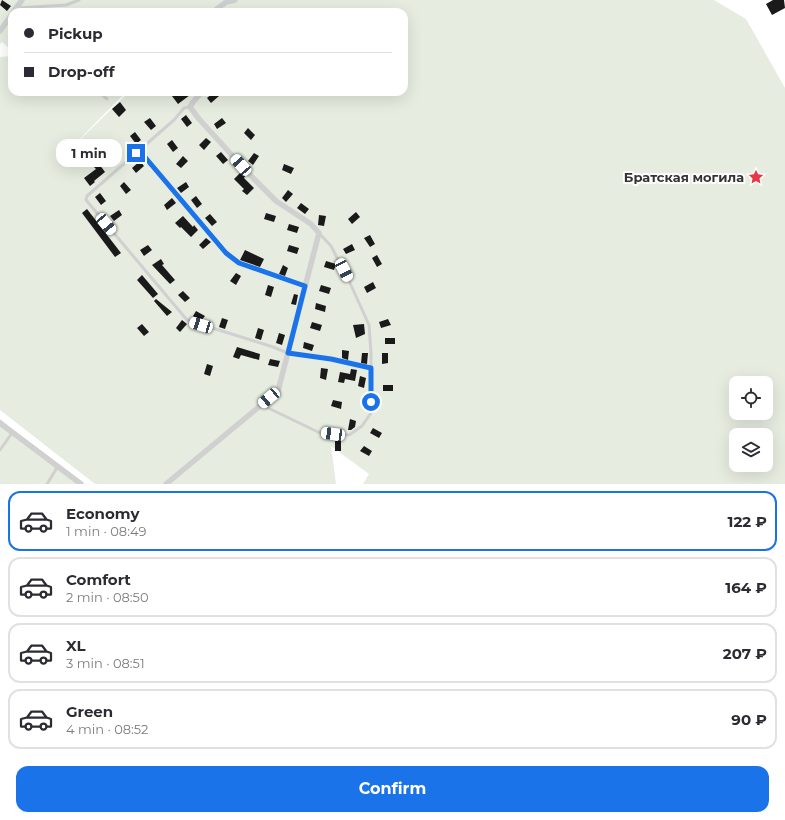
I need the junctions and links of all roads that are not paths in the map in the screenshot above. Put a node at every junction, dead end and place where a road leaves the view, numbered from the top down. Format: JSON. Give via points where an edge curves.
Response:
{"nodes":[{"id":1,"x":79,"y":0,"type":"edge"},
{"id":2,"x":235,"y":0,"type":"edge"},
{"id":3,"x":48,"y":8,"type":"edge"},
{"id":4,"x":218,"y":8,"type":"edge"},
{"id":5,"x":8,"y":21,"type":"edge"},
{"id":6,"x":0,"y":31,"type":"edge"},
{"id":7,"x":104,"y":96,"type":"edge"},
{"id":8,"x":198,"y":96,"type":"edge"},
{"id":9,"x":107,"y":99,"type":"dead end"},
{"id":10,"x":190,"y":107,"type":"junction"},
{"id":11,"x":139,"y":150,"type":"junction"},
{"id":12,"x":319,"y":233,"type":"junction"},
{"id":13,"x":305,"y":286,"type":"junction"},
{"id":14,"x":288,"y":353,"type":"junction"},
{"id":15,"x":371,"y":368,"type":"junction"},
{"id":16,"x":261,"y":404,"type":"junction"},
{"id":17,"x":0,"y":423,"type":"edge"},
{"id":18,"x":12,"y":433,"type":"junction"},
{"id":19,"x":0,"y":450,"type":"edge"},
{"id":20,"x":58,"y":466,"type":"junction"},
{"id":21,"x":47,"y":484,"type":"edge"},
{"id":22,"x":81,"y":484,"type":"edge"},
{"id":23,"x":166,"y":484,"type":"edge"}],
"edges":[{"from":1,"to":3,"type":"lane"},
{"from":2,"to":4,"type":"street","via":[[226,2]]},
{"from":5,"to":6,"type":"street"},
{"from":7,"to":9,"type":"lane"},
{"from":8,"to":10,"type":"street"},
{"from":10,"to":11,"type":"lane","via":[[184,108]]},
{"from":10,"to":12,"type":"street","via":[[276,201],[311,224]]},
{"from":11,"to":13,"type":"lane","via":[[226,253],[239,263]]},
{"from":11,"to":14,"type":"lane","via":[[87,196],[86,200],[187,320]]},
{"from":12,"to":13,"type":"street"},
{"from":12,"to":15,"type":"lane","via":[[331,246],[369,325]]},
{"from":13,"to":14,"type":"street"},
{"from":14,"to":15,"type":"lane"},
{"from":14,"to":16,"type":"street","via":[[278,391]]},
{"from":15,"to":16,"type":"lane","via":[[371,413],[362,426],[349,435],[318,432]]},
{"from":16,"to":23,"type":"street"},
{"from":17,"to":18,"type":"street"},
{"from":18,"to":19,"type":"lane"},
{"from":18,"to":20,"type":"street"},
{"from":20,"to":21,"type":"lane"},
{"from":20,"to":22,"type":"street"}]}
